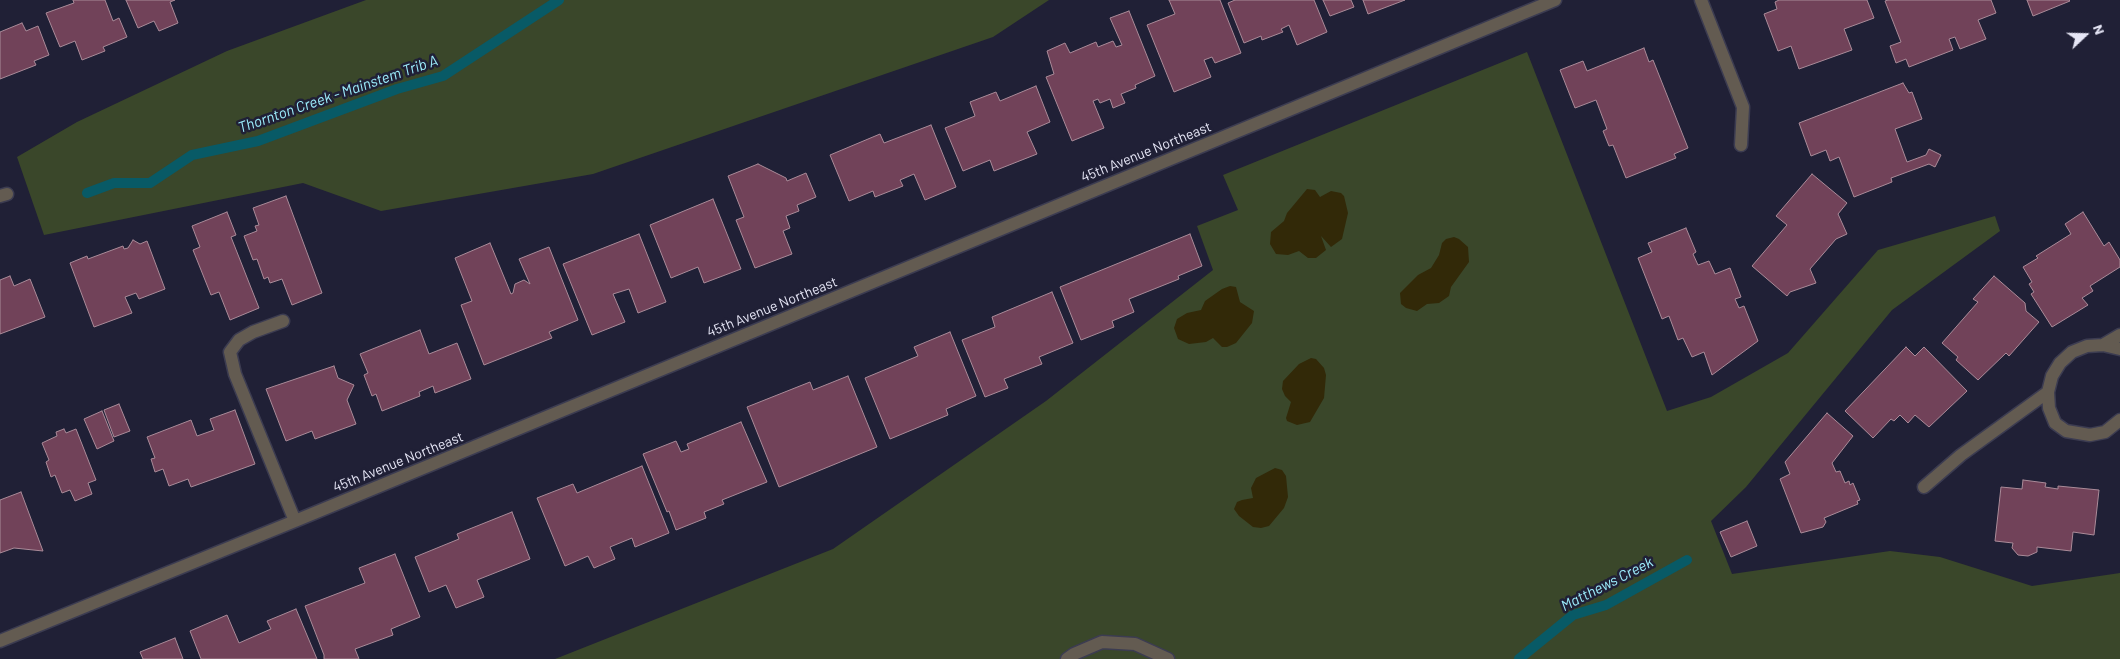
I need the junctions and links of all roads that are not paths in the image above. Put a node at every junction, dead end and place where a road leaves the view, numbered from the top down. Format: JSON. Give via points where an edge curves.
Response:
{"nodes":[{"id":1,"x":1555,"y":0,"type":"edge"},
{"id":2,"x":1702,"y":0,"type":"edge"},
{"id":3,"x":1741,"y":145,"type":"dead end"},
{"id":4,"x":283,"y":321,"type":"dead end"},
{"id":5,"x":2120,"y":335,"type":"edge"},
{"id":6,"x":2103,"y":345,"type":"junction"},
{"id":7,"x":2120,"y":349,"type":"edge"},
{"id":8,"x":2048,"y":392,"type":"junction"},
{"id":9,"x":2120,"y":420,"type":"edge"},
{"id":10,"x":1924,"y":486,"type":"dead end"},
{"id":11,"x":295,"y":520,"type":"junction"},
{"id":12,"x":0,"y":641,"type":"edge"},
{"id":13,"x":1067,"y":659,"type":"edge"},
{"id":14,"x":1168,"y":659,"type":"edge"}],
"edges":[{"from":1,"to":11,"type":"street","name":"45th Avenue Northeast"},
{"from":2,"to":3,"type":"street","via":[[1743,107]]},
{"from":4,"to":11,"type":"street","via":[[253,332],[230,352],[235,374]]},
{"from":5,"to":6,"type":"street"},
{"from":6,"to":7,"type":"street"},
{"from":6,"to":8,"type":"street","via":[[2087,346],[2072,352],[2052,376]]},
{"from":8,"to":9,"type":"street","via":[[2049,408],[2055,423],[2066,431],[2090,436],[2106,432]]},
{"from":8,"to":10,"type":"street"},
{"from":11,"to":12,"type":"street","name":"45th Avenue Northeast"},
{"from":13,"to":14,"type":"street","via":[[1102,642],[1135,644]]}]}
